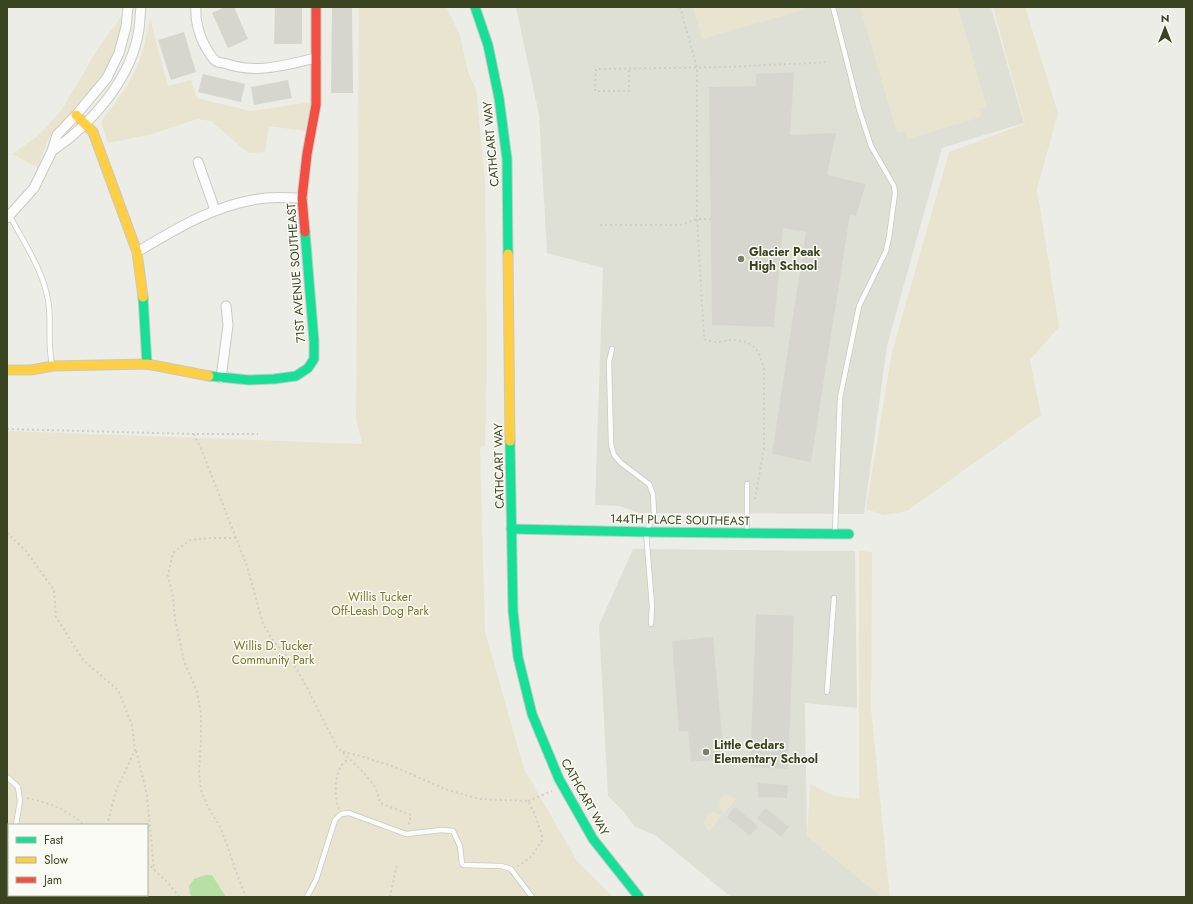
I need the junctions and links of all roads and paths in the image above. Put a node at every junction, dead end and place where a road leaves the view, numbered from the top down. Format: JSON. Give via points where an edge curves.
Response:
{"nodes":[{"id":1,"x":128,"y":7,"type":"edge"},
{"id":2,"x":141,"y":7,"type":"edge"},
{"id":3,"x":196,"y":7,"type":"edge"},
{"id":4,"x":316,"y":7,"type":"edge"},
{"id":5,"x":475,"y":7,"type":"edge"},
{"id":6,"x":680,"y":7,"type":"edge"},
{"id":7,"x":833,"y":7,"type":"edge"},
{"id":8,"x":316,"y":58,"type":"junction"},
{"id":9,"x":828,"y":62,"type":"dead end"},
{"id":10,"x":697,"y":68,"type":"junction"},
{"id":11,"x":629,"y":70,"type":"junction"},
{"id":12,"x":76,"y":115,"type":"junction"},
{"id":13,"x":85,"y":125,"type":"junction"},
{"id":14,"x":52,"y":151,"type":"junction"},
{"id":15,"x":198,"y":162,"type":"dead end"},
{"id":16,"x":302,"y":198,"type":"junction"},
{"id":17,"x":215,"y":210,"type":"junction"},
{"id":18,"x":8,"y":217,"type":"edge"},
{"id":19,"x":710,"y":219,"type":"dead end"},
{"id":20,"x":698,"y":220,"type":"junction"},
{"id":21,"x":600,"y":225,"type":"dead end"},
{"id":22,"x":137,"y":252,"type":"junction"},
{"id":23,"x":226,"y":306,"type":"dead end"},
{"id":24,"x":612,"y":349,"type":"dead end"},
{"id":25,"x":147,"y":364,"type":"junction"},
{"id":26,"x":53,"y":366,"type":"junction"},
{"id":27,"x":7,"y":370,"type":"edge"},
{"id":28,"x":221,"y":378,"type":"junction"},
{"id":29,"x":7,"y":429,"type":"edge"},
{"id":30,"x":194,"y":434,"type":"junction"},
{"id":31,"x":258,"y":434,"type":"dead end"},
{"id":32,"x":747,"y":484,"type":"dead end"},
{"id":33,"x":755,"y":500,"type":"dead end"},
{"id":34,"x":511,"y":529,"type":"junction"},
{"id":35,"x":646,"y":532,"type":"junction"},
{"id":36,"x":7,"y":533,"type":"edge"},
{"id":37,"x":747,"y":533,"type":"junction"},
{"id":38,"x":835,"y":534,"type":"junction"},
{"id":39,"x":849,"y":534,"type":"dead end"},
{"id":40,"x":236,"y":538,"type":"junction"},
{"id":41,"x":834,"y":598,"type":"dead end"},
{"id":42,"x":651,"y":624,"type":"dead end"},
{"id":43,"x":826,"y":692,"type":"dead end"},
{"id":44,"x":135,"y":750,"type":"junction"},
{"id":45,"x":342,"y":752,"type":"junction"},
{"id":46,"x":348,"y":758,"type":"junction"},
{"id":47,"x":7,"y":776,"type":"edge"},
{"id":48,"x":562,"y":786,"type":"junction"},
{"id":49,"x":20,"y":797,"type":"junction"},
{"id":50,"x":528,"y":801,"type":"junction"},
{"id":51,"x":341,"y":814,"type":"junction"},
{"id":52,"x":16,"y":824,"type":"edge"},
{"id":53,"x":83,"y":824,"type":"edge"},
{"id":54,"x":107,"y":824,"type":"edge"},
{"id":55,"x":406,"y":834,"type":"junction"},
{"id":56,"x":148,"y":864,"type":"edge"},
{"id":57,"x":397,"y":864,"type":"dead end"},
{"id":58,"x":511,"y":869,"type":"junction"},
{"id":59,"x":154,"y":870,"type":"junction"},
{"id":60,"x":179,"y":897,"type":"edge"},
{"id":61,"x":246,"y":897,"type":"edge"},
{"id":62,"x":306,"y":897,"type":"edge"},
{"id":63,"x":390,"y":897,"type":"edge"},
{"id":64,"x":532,"y":897,"type":"edge"},
{"id":65,"x":639,"y":897,"type":"edge"}],
"edges":[{"from":1,"to":12,"type":"street","via":[[119,53],[106,78]]},
{"from":2,"to":13,"type":"street","via":[[139,29],[131,57],[118,85]]},
{"from":3,"to":8,"type":"street","via":[[199,31],[215,61],[255,69]]},
{"from":4,"to":8,"type":"street","name":"71ST AVENUE SOUTHEAST"},
{"from":5,"to":34,"type":"street","name":"CATHCART WAY","via":[[488,45],[500,98],[507,159]]},
{"from":6,"to":10,"type":"path"},
{"from":7,"to":38,"type":"lane","via":[[871,146],[894,186],[895,193],[886,251],[859,306],[840,398]]},
{"from":8,"to":16,"type":"street","name":"71ST AVENUE SOUTHEAST","via":[[316,105],[306,154]]},
{"from":9,"to":10,"type":"path"},
{"from":10,"to":11,"type":"path"},
{"from":10,"to":20,"type":"path"},
{"from":11,"to":11,"type":"path","via":[[629,91],[595,91],[596,69]]},
{"from":12,"to":13,"type":"street"},
{"from":12,"to":14,"type":"street","via":[[57,134]]},
{"from":13,"to":14,"type":"street","via":[[68,141]]},
{"from":13,"to":22,"type":"street","via":[[93,132]]},
{"from":14,"to":18,"type":"street","via":[[34,188]]},
{"from":15,"to":17,"type":"street"},
{"from":16,"to":17,"type":"street","via":[[266,198]]},
{"from":16,"to":28,"type":"street","name":"71ST AVENUE SOUTHEAST","via":[[314,359],[308,368],[296,376],[249,380]]},
{"from":17,"to":22,"type":"street"},
{"from":18,"to":26,"type":"lane","via":[[39,270],[50,313],[49,353]]},
{"from":19,"to":20,"type":"path"},
{"from":20,"to":21,"type":"path","via":[[680,225]]},
{"from":20,"to":33,"type":"path","via":[[704,339],[716,342],[744,342],[754,346],[761,356],[764,369],[764,448]]},
{"from":22,"to":25,"type":"street","via":[[144,306]]},
{"from":23,"to":28,"type":"street","via":[[228,325]]},
{"from":24,"to":35,"type":"lane","via":[[609,362],[611,444],[614,455],[621,463],[649,484],[654,514]]},
{"from":25,"to":26,"type":"street"},
{"from":25,"to":28,"type":"street"},
{"from":26,"to":27,"type":"street","via":[[31,370]]},
{"from":29,"to":30,"type":"path"},
{"from":30,"to":31,"type":"path"},
{"from":30,"to":40,"type":"path"},
{"from":32,"to":37,"type":"lane"},
{"from":34,"to":35,"type":"street","name":"144TH PLACE SOUTHEAST"},
{"from":34,"to":48,"type":"street","name":"CATHCART WAY","via":[[513,611],[518,657],[532,714]]},
{"from":35,"to":37,"type":"street","name":"144TH PLACE SOUTHEAST"},
{"from":35,"to":42,"type":"lane"},
{"from":36,"to":44,"type":"path","via":[[26,551],[54,590],[56,617],[83,660],[118,690],[132,724]]},
{"from":37,"to":38,"type":"street","name":"144TH PLACE SOUTHEAST"},
{"from":38,"to":39,"type":"street","name":"144TH PLACE SOUTHEAST"},
{"from":40,"to":45,"type":"path","via":[[247,566],[262,624],[291,660]]},
{"from":40,"to":61,"type":"path","via":[[190,540],[173,553],[168,575],[184,661],[197,692],[201,714],[201,790],[219,825]]},
{"from":41,"to":43,"type":"lane"},
{"from":44,"to":54,"type":"path","via":[[116,791]]},
{"from":44,"to":59,"type":"path","via":[[147,795]]},
{"from":45,"to":46,"type":"path"},
{"from":45,"to":50,"type":"path","via":[[395,767],[445,789],[479,799]]},
{"from":46,"to":51,"type":"path","via":[[337,778],[336,803]]},
{"from":46,"to":55,"type":"path","via":[[374,785],[380,803],[411,816]]},
{"from":47,"to":49,"type":"lane","via":[[18,787]]},
{"from":48,"to":50,"type":"path"},
{"from":48,"to":65,"type":"street","name":"CATHCART WAY","via":[[593,839]]},
{"from":49,"to":52,"type":"lane"},
{"from":49,"to":53,"type":"path","via":[[50,804],[72,815]]},
{"from":50,"to":58,"type":"path","via":[[542,840],[528,860]]},
{"from":51,"to":55,"type":"lane","via":[[349,813]]},
{"from":51,"to":62,"type":"lane","via":[[335,820],[316,880]]},
{"from":55,"to":58,"type":"lane","via":[[442,830],[453,832],[460,846],[462,864]]},
{"from":56,"to":59,"type":"path"},
{"from":57,"to":63,"type":"path"},
{"from":58,"to":64,"type":"lane"},
{"from":59,"to":60,"type":"path"}]}
